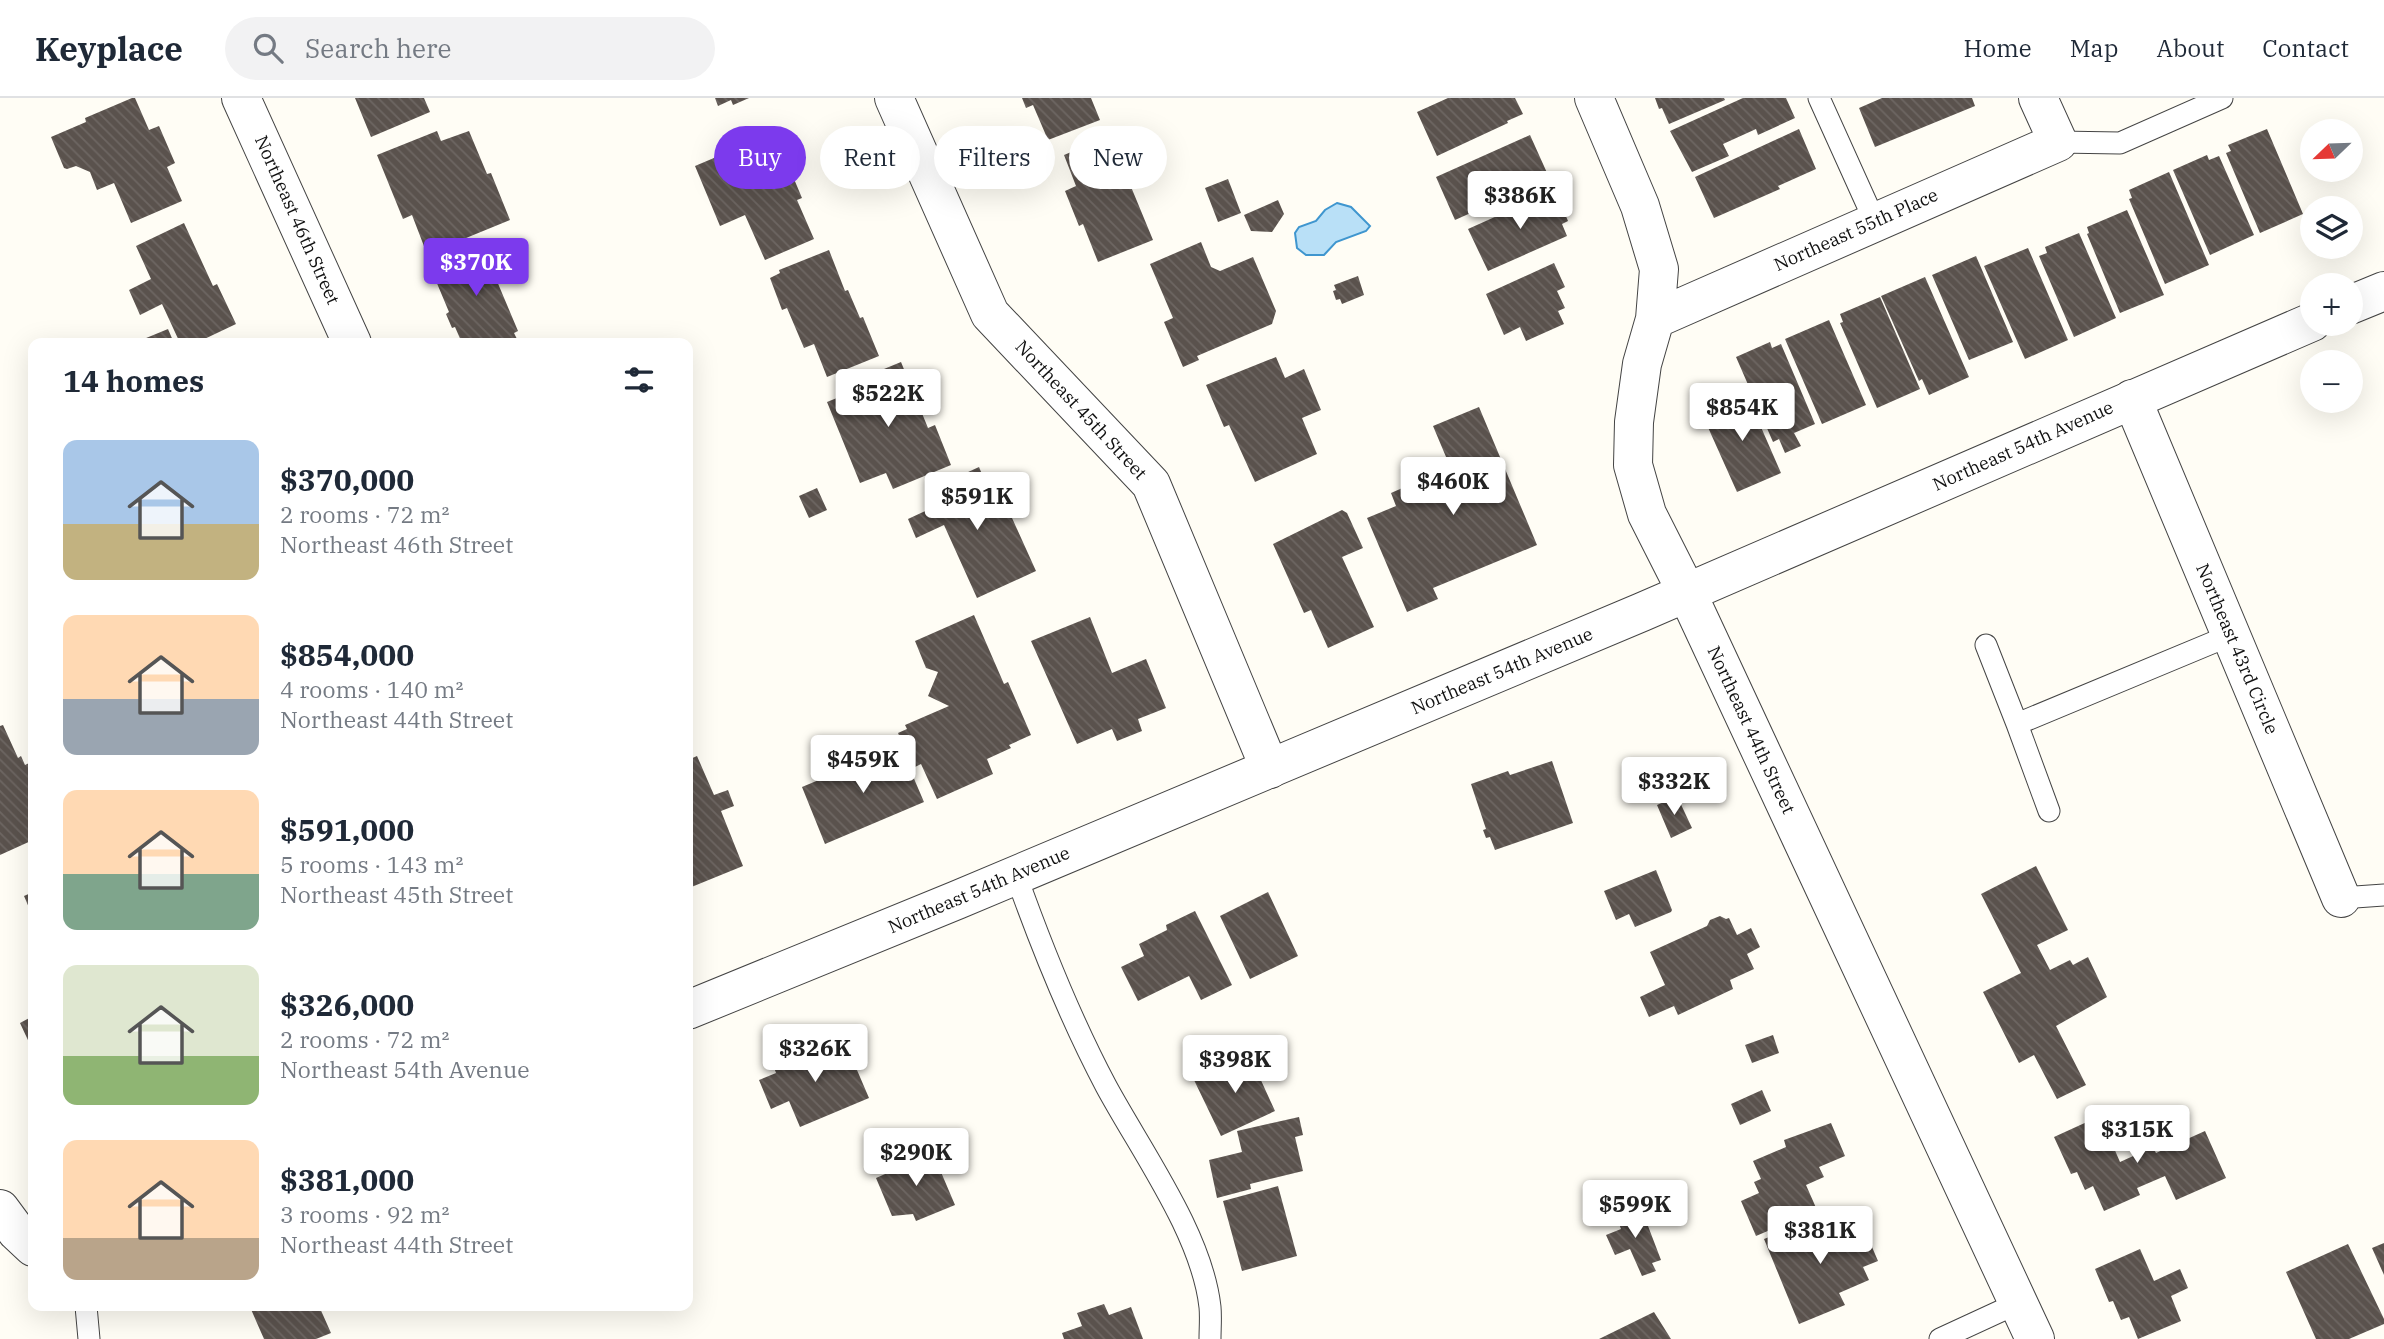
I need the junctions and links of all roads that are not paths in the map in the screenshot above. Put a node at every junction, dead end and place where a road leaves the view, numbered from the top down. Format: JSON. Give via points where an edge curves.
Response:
{"nodes":[{"id":1,"x":242,"y":98,"type":"edge"},
{"id":2,"x":894,"y":98,"type":"edge"},
{"id":3,"x":1594,"y":98,"type":"edge"},
{"id":4,"x":1819,"y":98,"type":"edge"},
{"id":5,"x":2038,"y":98,"type":"edge"},
{"id":6,"x":2222,"y":98,"type":"edge"},
{"id":7,"x":2058,"y":142,"type":"junction"},
{"id":8,"x":1875,"y":222,"type":"junction"},
{"id":9,"x":2384,"y":291,"type":"edge"},
{"id":10,"x":2363,"y":300,"type":"edge"},
{"id":11,"x":1655,"y":319,"type":"junction"},
{"id":12,"x":2300,"y":326,"type":"edge"},
{"id":13,"x":350,"y":338,"type":"edge"},
{"id":14,"x":2132,"y":399,"type":"junction"},
{"id":15,"x":1687,"y":593,"type":"junction"},
{"id":16,"x":2231,"y":635,"type":"junction"},
{"id":17,"x":1986,"y":645,"type":"dead end"},
{"id":18,"x":2017,"y":724,"type":"junction"},
{"id":19,"x":1270,"y":768,"type":"junction"},
{"id":20,"x":2049,"y":811,"type":"dead end"},
{"id":21,"x":1016,"y":876,"type":"junction"},
{"id":22,"x":2384,"y":895,"type":"edge"},
{"id":23,"x":2341,"y":898,"type":"joint"},
{"id":24,"x":693,"y":1008,"type":"edge"},
{"id":25,"x":0,"y":1209,"type":"edge"},
{"id":26,"x":28,"y":1242,"type":"edge"},
{"id":27,"x":2018,"y":1303,"type":"junction"},
{"id":28,"x":86,"y":1311,"type":"edge"},
{"id":29,"x":89,"y":1339,"type":"edge"},
{"id":30,"x":1210,"y":1339,"type":"edge"},
{"id":31,"x":1940,"y":1339,"type":"edge"},
{"id":32,"x":2035,"y":1339,"type":"edge"}],
"edges":[{"from":1,"to":13,"type":"street","name":"Northeast 46th Street"},
{"from":2,"to":19,"type":"street","name":"Northeast 45th Street","via":[[990,314],[1152,484]]},
{"from":3,"to":11,"type":"street","name":"Northeast 44th Street","via":[[1640,206],[1659,269]]},
{"from":4,"to":8,"type":"lane"},
{"from":5,"to":7,"type":"street"},
{"from":6,"to":7,"type":"lane","via":[[2120,143]]},
{"from":7,"to":8,"type":"street","name":"Northeast 55th Place"},
{"from":8,"to":11,"type":"street","name":"Northeast 55th Place"},
{"from":9,"to":10,"type":"street"},
{"from":11,"to":15,"type":"street","name":"Northeast 44th Street","via":[[1642,364],[1633,465],[1647,514]]},
{"from":12,"to":14,"type":"street","name":"Northeast 54th Avenue"},
{"from":14,"to":15,"type":"street","name":"Northeast 54th Avenue"},
{"from":14,"to":16,"type":"street","name":"Northeast 43rd Circle"},
{"from":15,"to":19,"type":"street","name":"Northeast 54th Avenue"},
{"from":15,"to":27,"type":"street","name":"Northeast 44th Street"},
{"from":16,"to":18,"type":"lane"},
{"from":16,"to":23,"type":"street","name":"Northeast 43rd Circle"},
{"from":17,"to":18,"type":"lane"},
{"from":18,"to":20,"type":"lane"},
{"from":19,"to":21,"type":"street","name":"Northeast 54th Avenue"},
{"from":21,"to":24,"type":"street","name":"Northeast 54th Avenue"},
{"from":21,"to":30,"type":"lane","via":[[1080,1033],[1184,1227],[1210,1306]]},
{"from":22,"to":23,"type":"lane"},
{"from":25,"to":26,"type":"street"},
{"from":27,"to":31,"type":"lane"},
{"from":27,"to":32,"type":"street","name":"Northeast 44th Street"},
{"from":28,"to":29,"type":"lane"}]}
